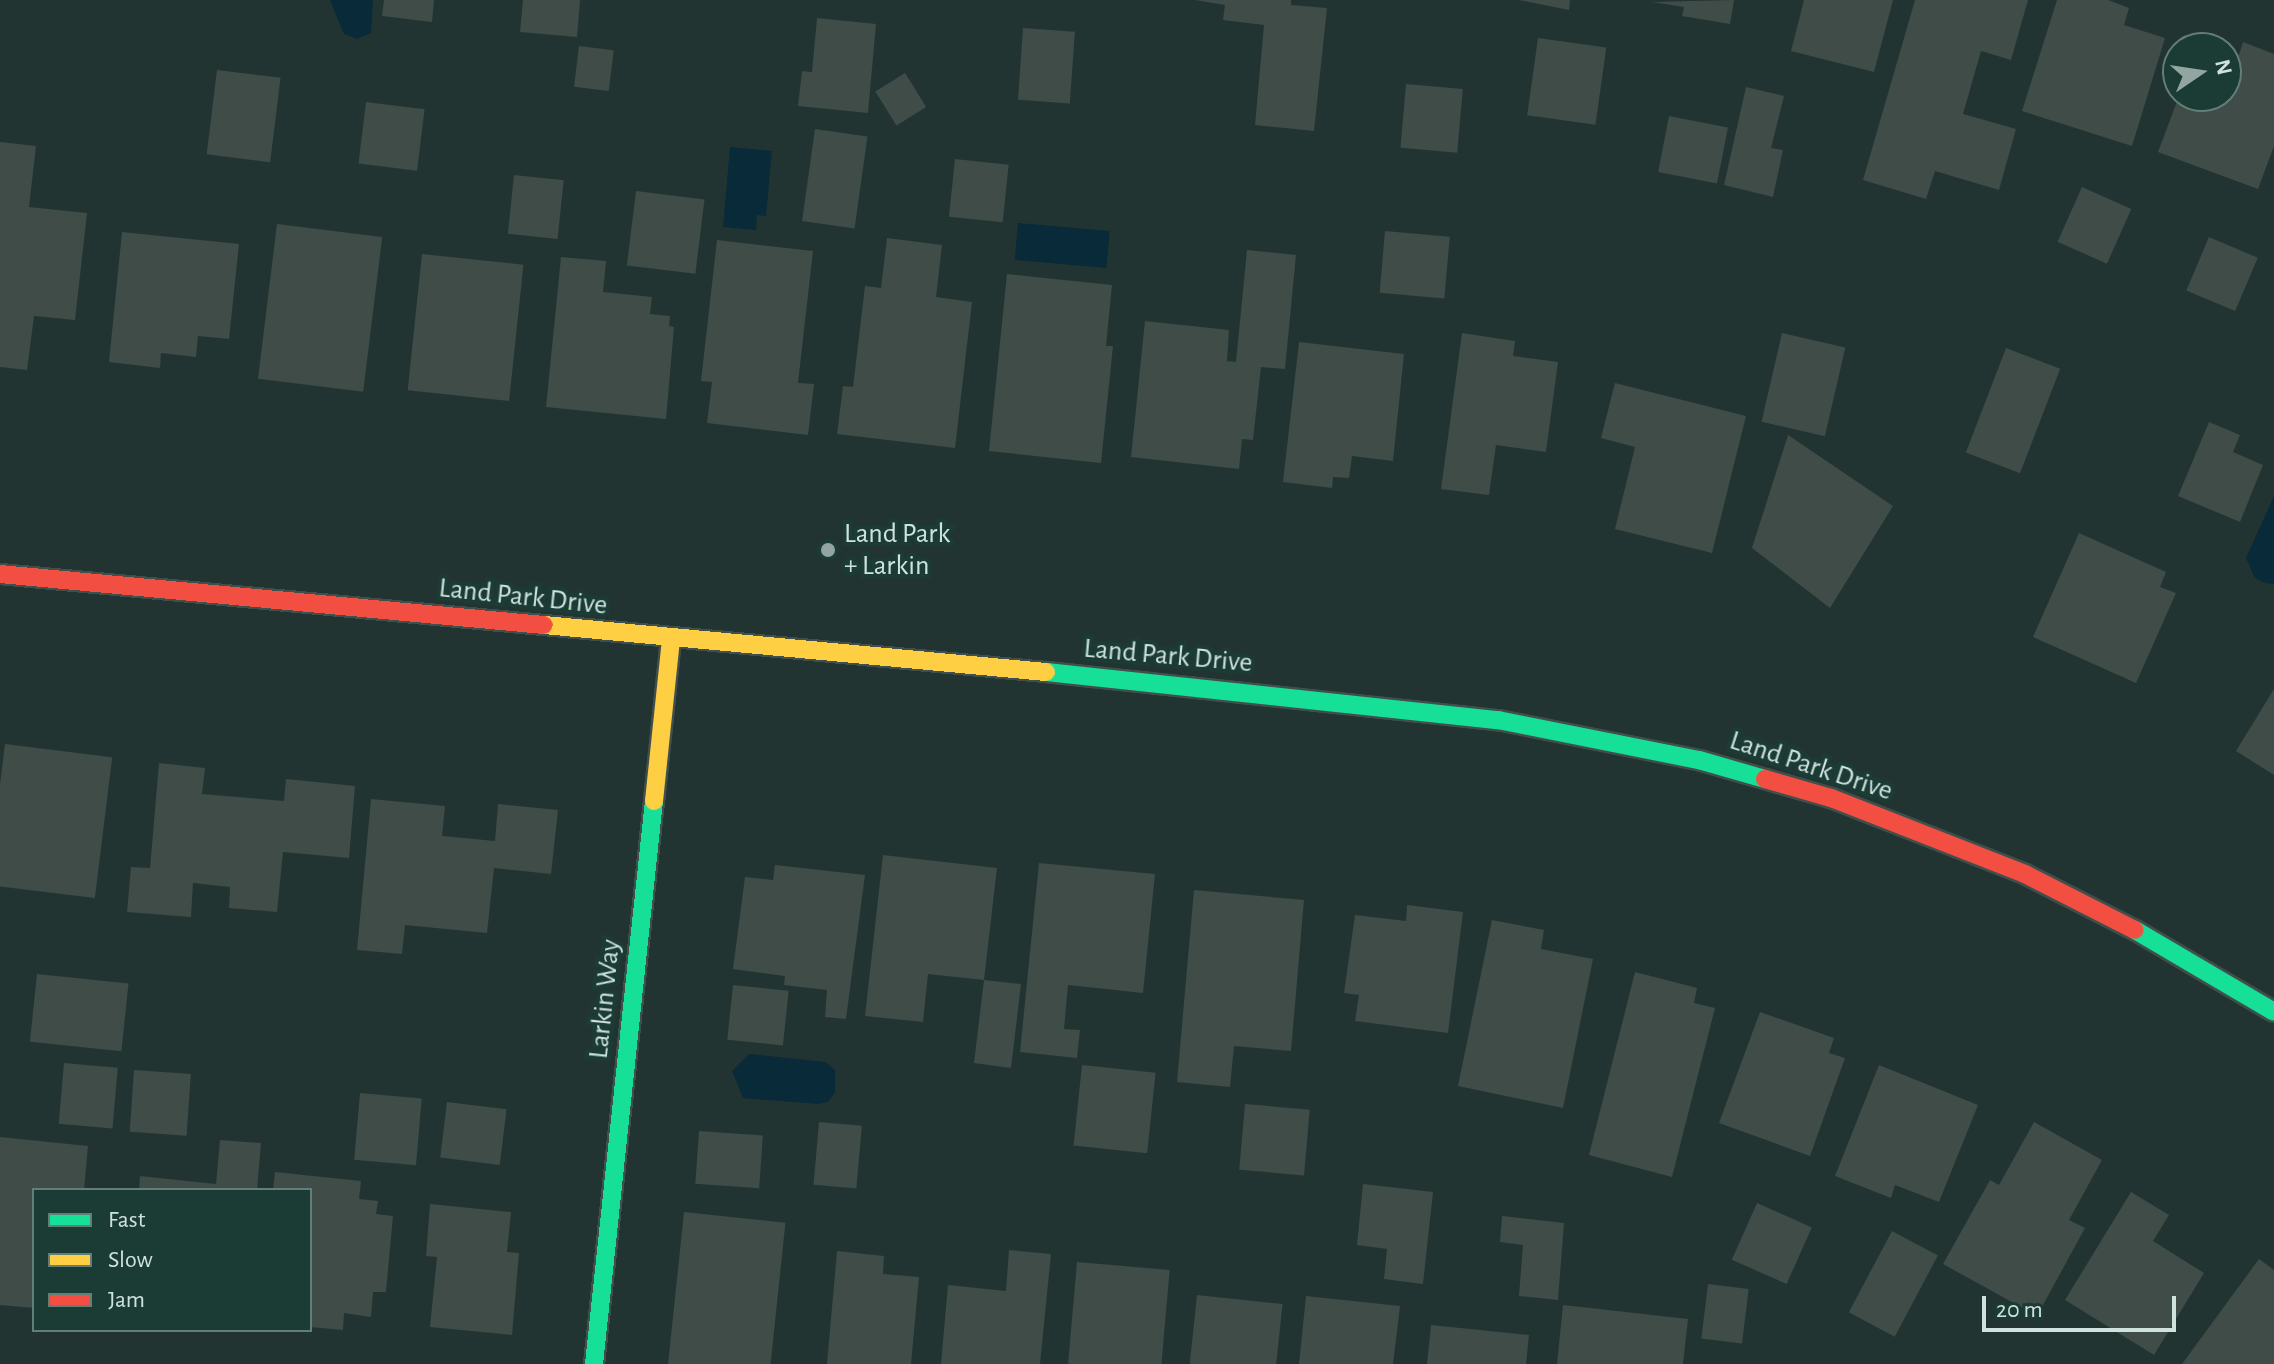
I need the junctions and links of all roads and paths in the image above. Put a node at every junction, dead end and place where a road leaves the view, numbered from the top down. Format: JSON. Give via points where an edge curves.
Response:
{"nodes":[{"id":1,"x":0,"y":574,"type":"edge"},
{"id":2,"x":671,"y":640,"type":"junction"},
{"id":3,"x":2274,"y":1012,"type":"edge"},
{"id":4,"x":594,"y":1364,"type":"edge"}],
"edges":[{"from":1,"to":2,"type":"main road","name":"Land Park Drive"},
{"from":2,"to":3,"type":"main road","name":"Land Park Drive","via":[[1340,700],[1498,720],[1699,760],[1831,798],[2025,874],[2161,943]]},
{"from":2,"to":4,"type":"main road","name":"Larkin Way"}]}
